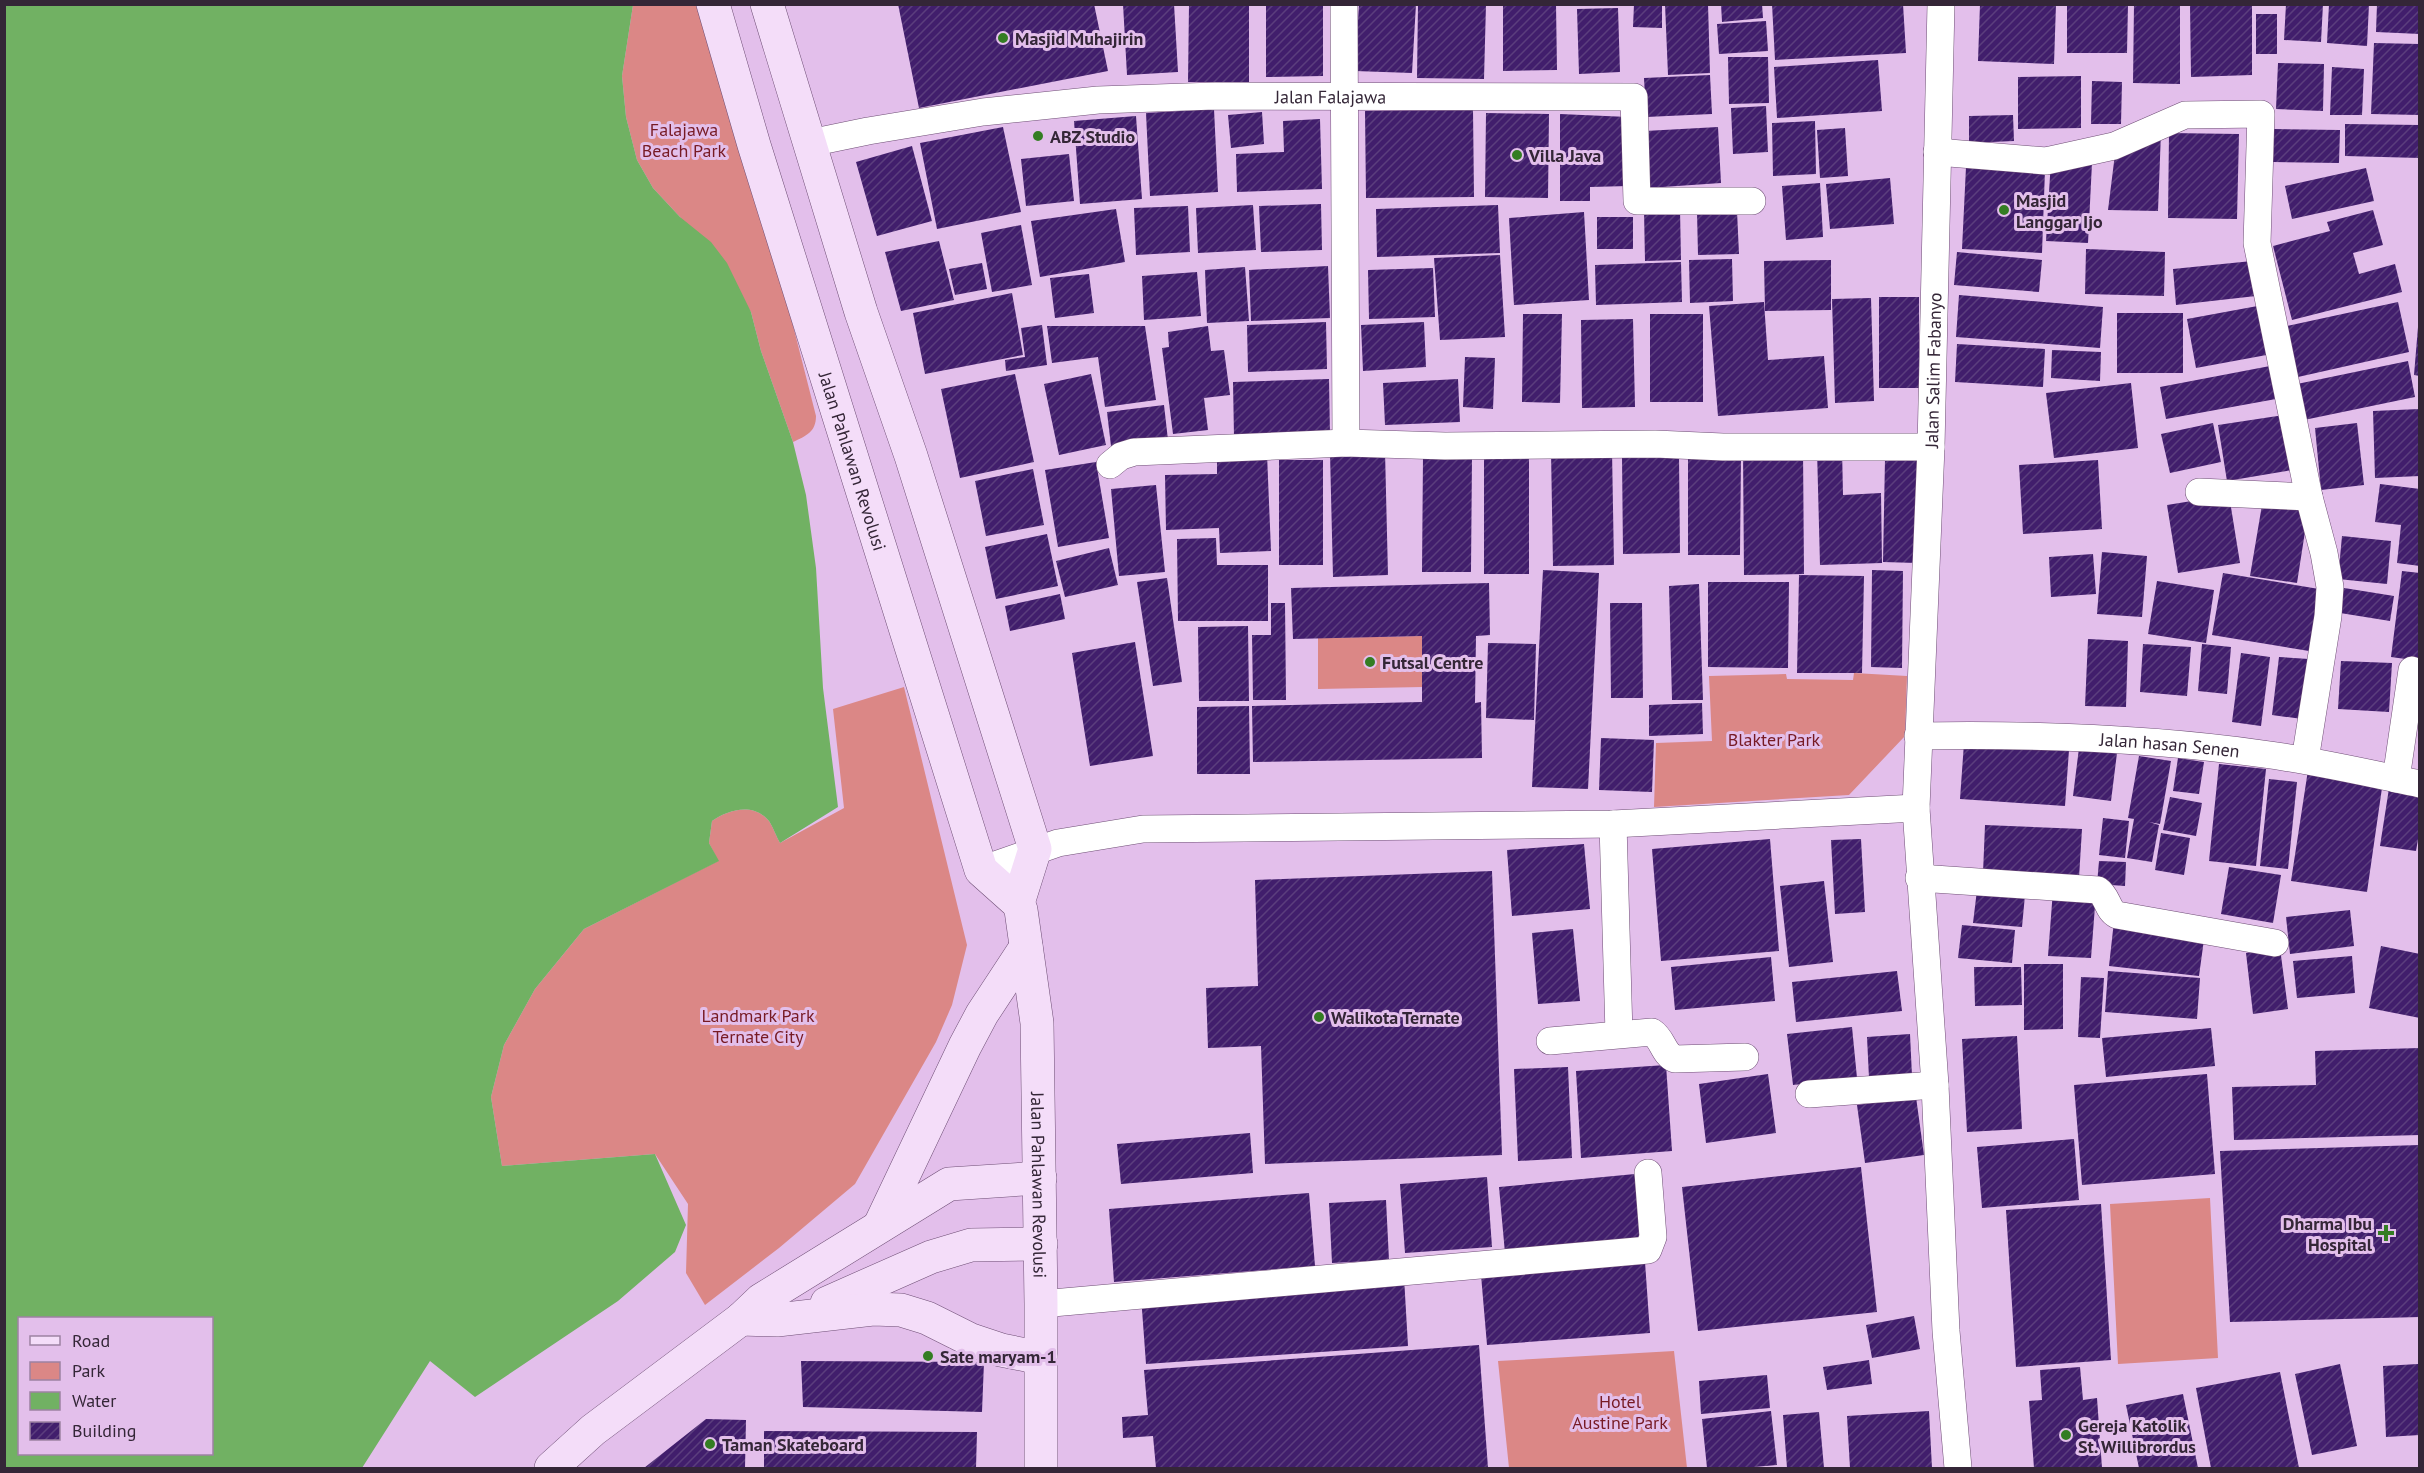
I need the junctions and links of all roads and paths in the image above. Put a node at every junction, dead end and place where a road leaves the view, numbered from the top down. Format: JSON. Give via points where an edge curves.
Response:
{"nodes":[{"id":1,"x":712,"y":4,"type":"edge"},
{"id":2,"x":767,"y":4,"type":"edge"},
{"id":3,"x":1344,"y":4,"type":"edge"},
{"id":4,"x":1941,"y":4,"type":"edge"},
{"id":5,"x":1345,"y":95,"type":"junction"},
{"id":6,"x":810,"y":143,"type":"junction"},
{"id":7,"x":1937,"y":152,"type":"junction"},
{"id":8,"x":1752,"y":201,"type":"dead end"},
{"id":9,"x":1346,"y":443,"type":"junction"},
{"id":10,"x":1931,"y":447,"type":"junction"},
{"id":11,"x":1110,"y":465,"type":"dead end"},
{"id":12,"x":2199,"y":492,"type":"dead end"},
{"id":13,"x":2309,"y":497,"type":"junction"},
{"id":14,"x":2412,"y":670,"type":"dead end"},
{"id":15,"x":1918,"y":736,"type":"junction"},
{"id":16,"x":2305,"y":760,"type":"junction"},
{"id":17,"x":2408,"y":781,"type":"edge"},
{"id":18,"x":1916,"y":808,"type":"junction"},
{"id":19,"x":1613,"y":824,"type":"junction"},
{"id":20,"x":1035,"y":849,"type":"junction"},
{"id":21,"x":981,"y":870,"type":"junction"},
{"id":22,"x":1919,"y":878,"type":"junction"},
{"id":23,"x":1018,"y":903,"type":"junction"},
{"id":24,"x":2275,"y":943,"type":"dead end"},
{"id":25,"x":1026,"y":947,"type":"junction"},
{"id":26,"x":1619,"y":1034,"type":"junction"},
{"id":27,"x":1550,"y":1041,"type":"dead end"},
{"id":28,"x":1745,"y":1057,"type":"dead end"},
{"id":29,"x":1935,"y":1085,"type":"junction"},
{"id":30,"x":1809,"y":1094,"type":"dead end"},
{"id":31,"x":1648,"y":1173,"type":"dead end"},
{"id":32,"x":1040,"y":1178,"type":"junction"},
{"id":33,"x":880,"y":1225,"type":"junction"},
{"id":34,"x":1041,"y":1244,"type":"junction"},
{"id":35,"x":1041,"y":1304,"type":"junction"},
{"id":36,"x":741,"y":1319,"type":"junction"},
{"id":37,"x":777,"y":1320,"type":"junction"},
{"id":38,"x":1041,"y":1358,"type":"junction"},
{"id":39,"x":551,"y":1468,"type":"edge"},
{"id":40,"x":1041,"y":1468,"type":"edge"},
{"id":41,"x":1958,"y":1468,"type":"edge"}],
"edges":[{"from":1,"to":21,"type":"street","name":"Jalan Pahlawan Revolusi"},
{"from":2,"to":6,"type":"street"},
{"from":3,"to":5,"type":"street"},
{"from":4,"to":7,"type":"street","name":"Jalan Salim Fabanyo"},
{"from":5,"to":6,"type":"street","name":"Jalan Falajawa","via":[[1087,101],[925,121]]},
{"from":5,"to":8,"type":"street","name":"Jalan Falajawa","via":[[1634,97],[1637,201]]},
{"from":5,"to":9,"type":"street"},
{"from":6,"to":20,"type":"street"},
{"from":7,"to":10,"type":"street","name":"Jalan Salim Fabanyo"},
{"from":7,"to":13,"type":"street","via":[[2046,161],[2114,146],[2185,115],[2261,114],[2257,243]]},
{"from":9,"to":10,"type":"street"},
{"from":9,"to":11,"type":"street","via":[[1134,452]]},
{"from":10,"to":15,"type":"street","name":"Jalan Salim Fabanyo"},
{"from":12,"to":13,"type":"street"},
{"from":13,"to":16,"type":"street","via":[[2330,587]]},
{"from":14,"to":17,"type":"street"},
{"from":15,"to":16,"type":"street","name":"Jalan hasan Senen","via":[[2095,738],[2221,748]]},
{"from":15,"to":18,"type":"street","name":"Jalan Salim Fabanyo"},
{"from":16,"to":17,"type":"street","name":"Jalan hasan Senen"},
{"from":18,"to":19,"type":"street"},
{"from":18,"to":22,"type":"street","name":"Jalan Salim Fabanyo"},
{"from":19,"to":20,"type":"street","via":[[1143,829]]},
{"from":19,"to":26,"type":"street"},
{"from":20,"to":21,"type":"street"},
{"from":20,"to":23,"type":"street","name":"Jalan Pahlawan Revolusi"},
{"from":21,"to":23,"type":"street"},
{"from":22,"to":24,"type":"street","via":[[2098,890],[2117,915]]},
{"from":22,"to":29,"type":"street","name":"Jalan Salim Fabanyo"},
{"from":23,"to":25,"type":"street","name":"Jalan Pahlawan Revolusi"},
{"from":25,"to":32,"type":"street","name":"Jalan Pahlawan Revolusi","via":[[1037,1023]]},
{"from":25,"to":33,"type":"street","via":[[965,1046]]},
{"from":26,"to":27,"type":"street"},
{"from":26,"to":28,"type":"street","via":[[1652,1032],[1675,1059]]},
{"from":29,"to":30,"type":"street"},
{"from":29,"to":41,"type":"street","name":"Jalan Salim Fabanyo","via":[[1946,1331]]},
{"from":31,"to":35,"type":"street","via":[[1653,1237],[1648,1250]]},
{"from":32,"to":33,"type":"street","via":[[950,1184]]},
{"from":32,"to":34,"type":"street","name":"Jalan Pahlawan Revolusi"},
{"from":33,"to":36,"type":"street","via":[[761,1300]]},
{"from":34,"to":35,"type":"street","name":"Jalan Pahlawan Revolusi"},
{"from":34,"to":37,"type":"street","via":[[971,1245],[931,1257],[840,1298]]},
{"from":35,"to":38,"type":"street","name":"Jalan Pahlawan Revolusi"},
{"from":36,"to":37,"type":"street"},
{"from":36,"to":39,"type":"street","via":[[592,1430]]},
{"from":37,"to":38,"type":"street","via":[[873,1308],[901,1310],[971,1340]]},
{"from":38,"to":40,"type":"street","name":"Jalan Pahlawan Revolusi"}]}
